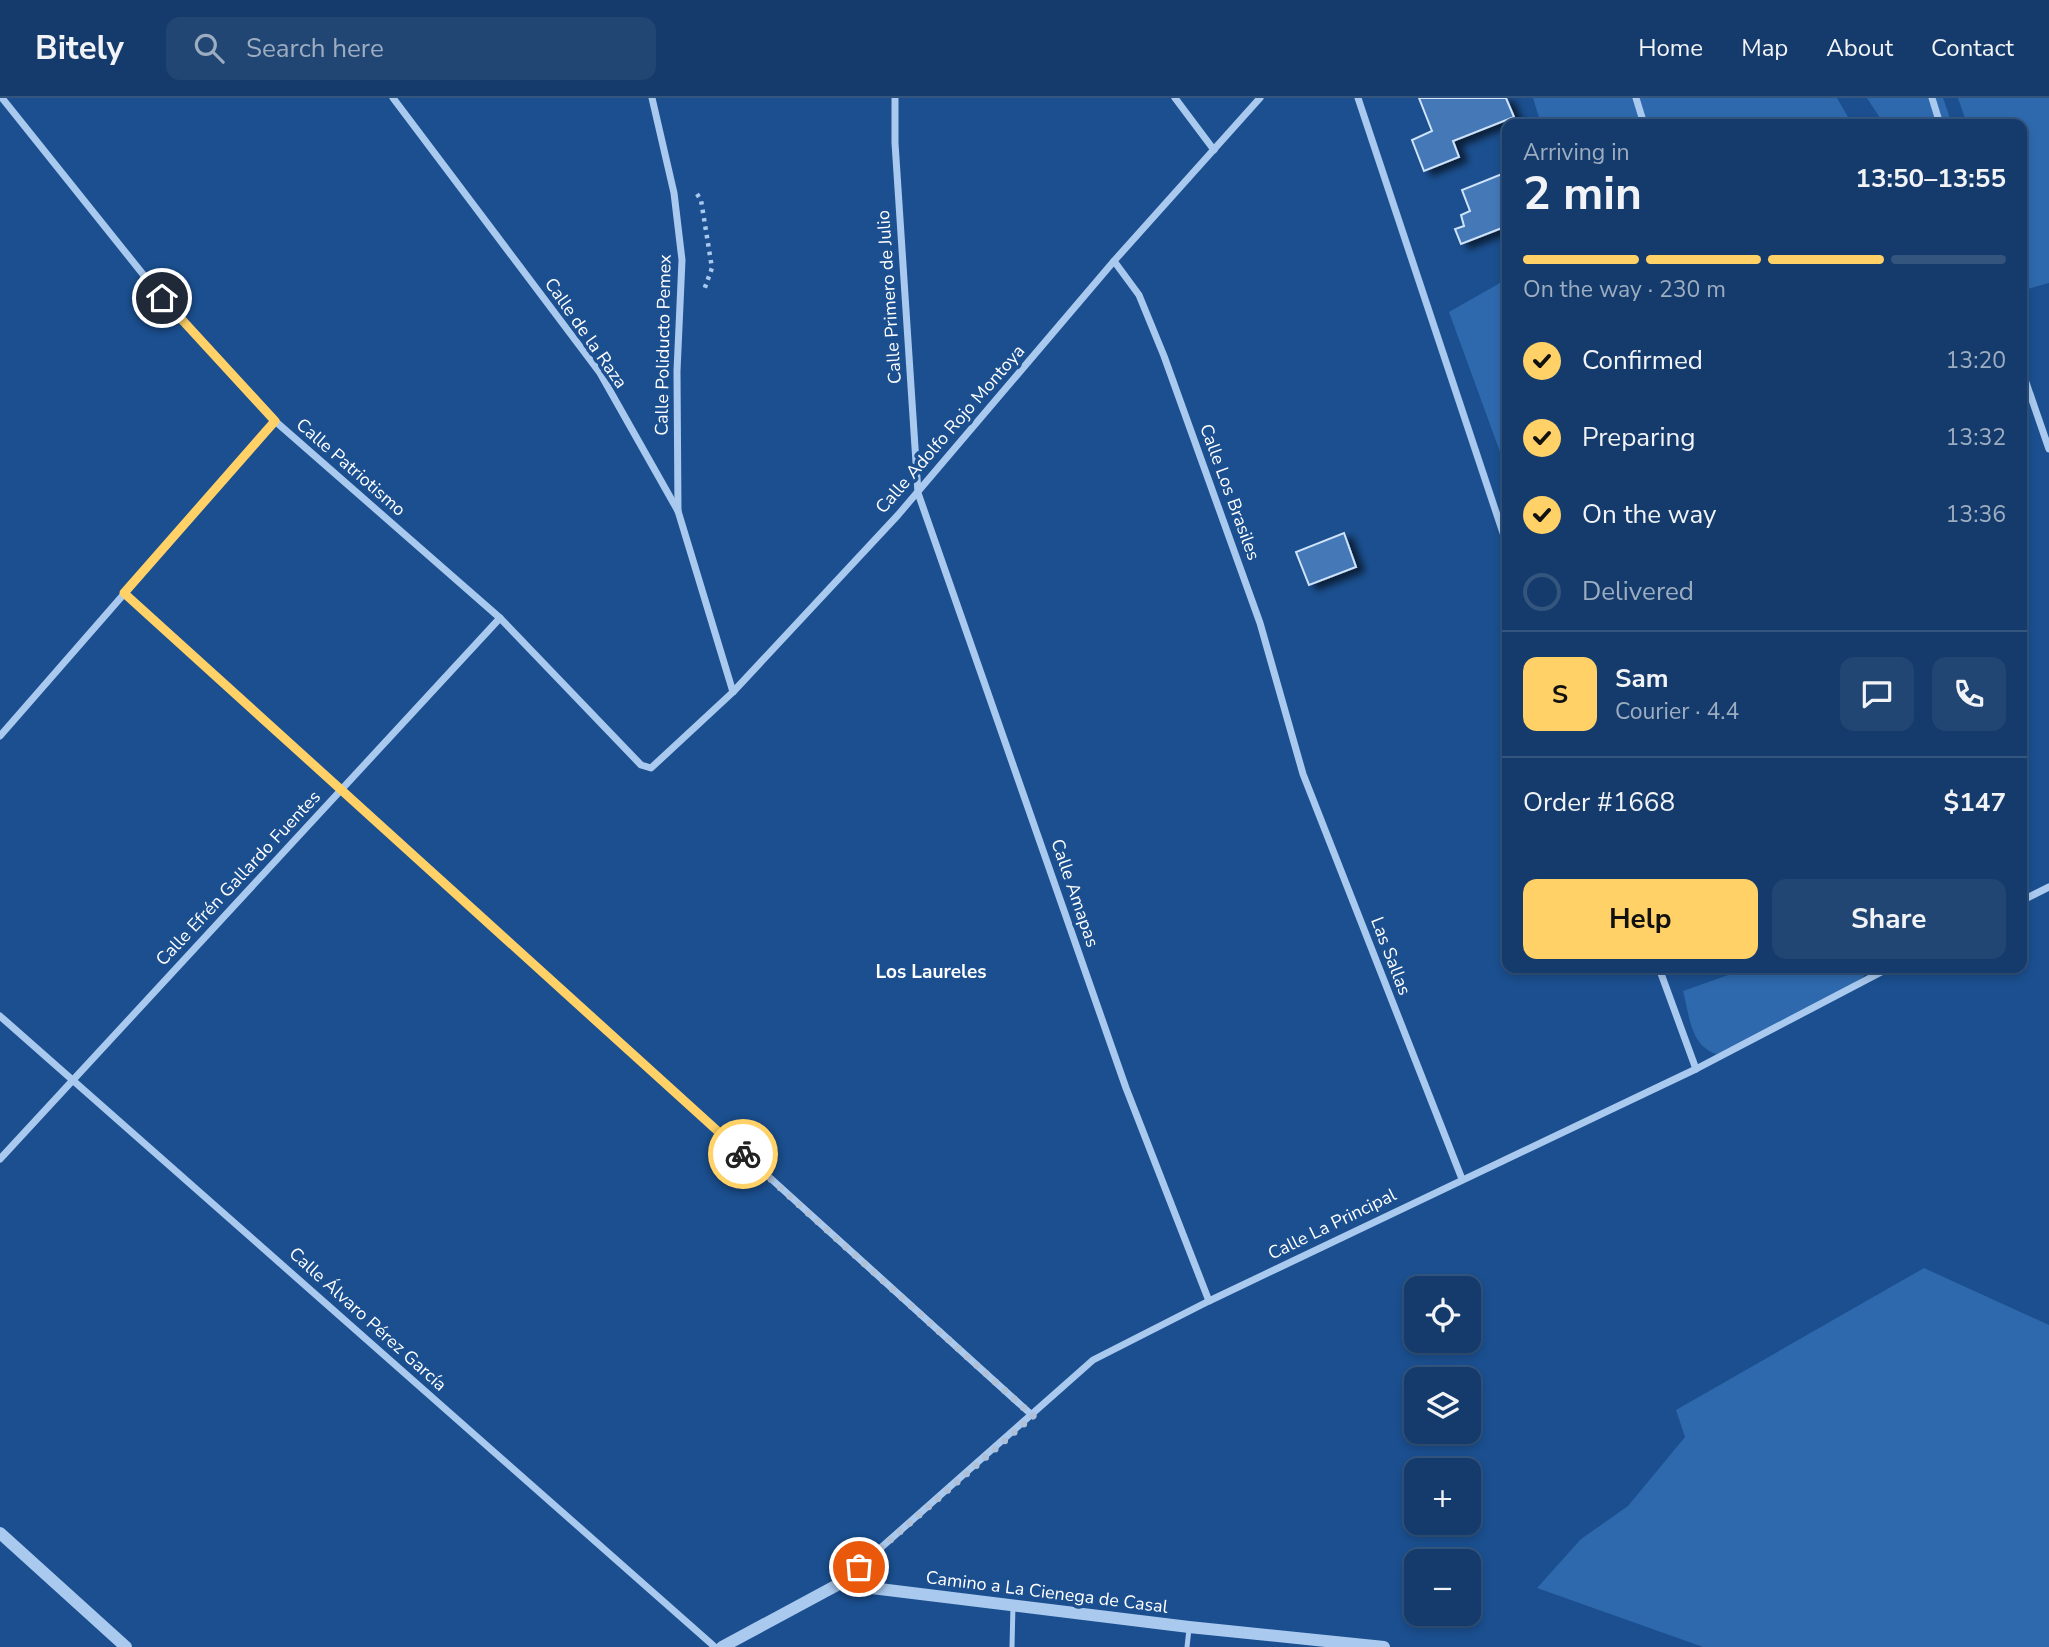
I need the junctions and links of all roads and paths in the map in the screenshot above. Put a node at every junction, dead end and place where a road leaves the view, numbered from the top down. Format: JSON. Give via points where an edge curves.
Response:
{"nodes":[{"id":1,"x":2,"y":98,"type":"edge"},
{"id":2,"x":393,"y":98,"type":"edge"},
{"id":3,"x":652,"y":98,"type":"edge"},
{"id":4,"x":895,"y":98,"type":"edge"},
{"id":5,"x":1175,"y":98,"type":"edge"},
{"id":6,"x":1260,"y":98,"type":"edge"},
{"id":7,"x":1358,"y":98,"type":"edge"},
{"id":8,"x":1636,"y":98,"type":"edge"},
{"id":9,"x":1932,"y":98,"type":"edge"},
{"id":10,"x":1642,"y":119,"type":"edge"},
{"id":11,"x":1938,"y":119,"type":"edge"},
{"id":12,"x":1214,"y":150,"type":"junction"},
{"id":13,"x":1114,"y":261,"type":"junction"},
{"id":14,"x":2027,"y":385,"type":"edge"},
{"id":15,"x":275,"y":421,"type":"junction"},
{"id":16,"x":2049,"y":449,"type":"edge"},
{"id":17,"x":918,"y":494,"type":"junction"},
{"id":18,"x":678,"y":511,"type":"junction"},
{"id":19,"x":1502,"y":533,"type":"edge"},
{"id":20,"x":124,"y":593,"type":"junction"},
{"id":21,"x":499,"y":618,"type":"junction"},
{"id":22,"x":733,"y":692,"type":"junction"},
{"id":23,"x":0,"y":736,"type":"edge"},
{"id":24,"x":1292,"y":743,"type":"joint"},
{"id":25,"x":651,"y":768,"type":"joint"},
{"id":26,"x":341,"y":790,"type":"junction"},
{"id":27,"x":2049,"y":887,"type":"edge"},
{"id":28,"x":2027,"y":898,"type":"edge"},
{"id":29,"x":1661,"y":973,"type":"edge"},
{"id":30,"x":1879,"y":973,"type":"edge"},
{"id":31,"x":0,"y":1016,"type":"edge"},
{"id":32,"x":1696,"y":1069,"type":"junction"},
{"id":33,"x":74,"y":1079,"type":"junction"},
{"id":34,"x":0,"y":1159,"type":"edge"},
{"id":35,"x":1462,"y":1179,"type":"junction"},
{"id":36,"x":1209,"y":1301,"type":"junction"},
{"id":37,"x":1033,"y":1416,"type":"junction"},
{"id":38,"x":0,"y":1533,"type":"edge"},
{"id":39,"x":839,"y":1584,"type":"junction"},
{"id":40,"x":1013,"y":1605,"type":"junction"},
{"id":41,"x":1189,"y":1628,"type":"junction"},
{"id":42,"x":126,"y":1647,"type":"edge"},
{"id":43,"x":715,"y":1647,"type":"edge"},
{"id":44,"x":722,"y":1647,"type":"edge"},
{"id":45,"x":1012,"y":1647,"type":"edge"},
{"id":46,"x":1187,"y":1647,"type":"edge"},
{"id":47,"x":1384,"y":1647,"type":"edge"}],
"edges":[{"from":1,"to":15,"type":"street","name":"Calle Patriotismo","via":[[162,298]]},
{"from":2,"to":18,"type":"street","name":"Calle de la Raza","via":[[600,373]]},
{"from":3,"to":18,"type":"street","name":"Calle Poliducto Pemex","via":[[674,193],[682,260]]},
{"from":4,"to":17,"type":"street","name":"Calle Primero de Julio"},
{"from":5,"to":12,"type":"street"},
{"from":6,"to":12,"type":"street","name":"Calle Adolfo Rojo Montoya"},
{"from":7,"to":19,"type":"street"},
{"from":8,"to":10,"type":"street"},
{"from":9,"to":11,"type":"street"},
{"from":12,"to":13,"type":"street","name":"Calle Adolfo Rojo Montoya"},
{"from":13,"to":17,"type":"street","name":"Calle Adolfo Rojo Montoya"},
{"from":13,"to":24,"type":"street","name":"Calle Los Brasiles","via":[[1139,295],[1182,403],[1261,623]]},
{"from":14,"to":16,"type":"street"},
{"from":15,"to":20,"type":"street"},
{"from":15,"to":21,"type":"street","name":"Calle Patriotismo"},
{"from":17,"to":22,"type":"street","name":"Calle Adolfo Rojo Montoya"},
{"from":17,"to":36,"type":"street","name":"Calle Amapas","via":[[1126,1088]]},
{"from":18,"to":22,"type":"street","name":"Calle de la Raza"},
{"from":20,"to":23,"type":"street"},
{"from":20,"to":26,"type":"street"},
{"from":21,"to":25,"type":"street","name":"Calle Patriotismo","via":[[641,765]]},
{"from":21,"to":26,"type":"street","name":"Calle Efrén Gallardo Fuentes"},
{"from":22,"to":25,"type":"street","name":"Calle Adolfo Rojo Montoya"},
{"from":24,"to":35,"type":"street","name":"Las Sallas"},
{"from":26,"to":33,"type":"street","name":"Calle Efrén Gallardo Fuentes"},
{"from":26,"to":37,"type":"street"},
{"from":27,"to":28,"type":"street"},
{"from":29,"to":32,"type":"street"},
{"from":30,"to":32,"type":"street","name":"Calle La Principal"},
{"from":31,"to":33,"type":"street","name":"Calle Álvaro Pérez García"},
{"from":32,"to":35,"type":"street","name":"Calle La Principal"},
{"from":33,"to":34,"type":"street","name":"Calle Efrén Gallardo Fuentes"},
{"from":33,"to":43,"type":"street","name":"Calle Álvaro Pérez García"},
{"from":35,"to":36,"type":"street","name":"Calle La Principal"},
{"from":36,"to":37,"type":"street","name":"Calle La Principal","via":[[1082,1367]]},
{"from":37,"to":39,"type":"street","name":"Calle La Principal"},
{"from":38,"to":42,"type":"street"},
{"from":39,"to":40,"type":"street","name":"Camino a La Cienega de Casal"},
{"from":39,"to":44,"type":"street"},
{"from":40,"to":41,"type":"street","name":"Camino a La Cienega de Casal"},
{"from":40,"to":45,"type":"lane"},
{"from":41,"to":46,"type":"lane"},
{"from":41,"to":47,"type":"street","name":"Camino a La Cienega de Casal"}]}
